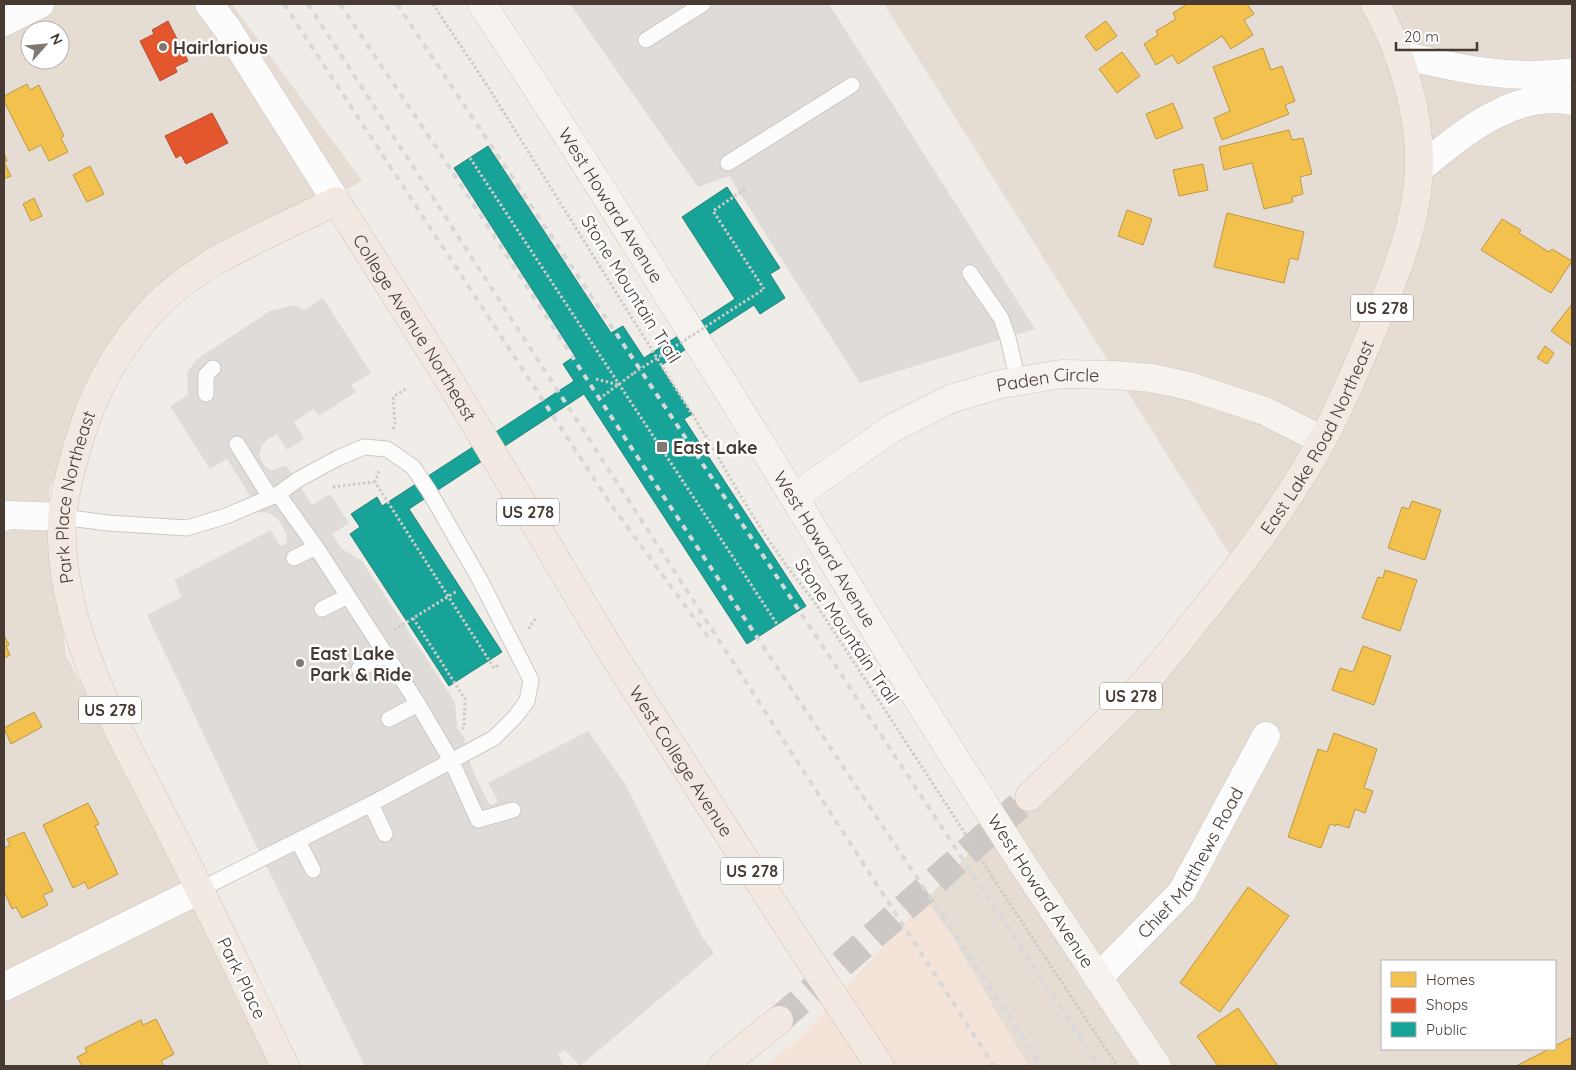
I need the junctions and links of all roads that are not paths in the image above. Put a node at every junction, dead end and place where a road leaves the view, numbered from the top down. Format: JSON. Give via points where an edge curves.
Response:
{"nodes":[{"id":1,"x":40,"y":4,"type":"edge"},
{"id":2,"x":210,"y":4,"type":"edge"},
{"id":3,"x":482,"y":4,"type":"edge"},
{"id":4,"x":702,"y":4,"type":"edge"},
{"id":5,"x":1375,"y":4,"type":"edge"},
{"id":6,"x":4,"y":22,"type":"edge"},
{"id":7,"x":646,"y":40,"type":"dead end"},
{"id":8,"x":1398,"y":54,"type":"junction"},
{"id":9,"x":1572,"y":72,"type":"edge"},
{"id":10,"x":852,"y":85,"type":"dead end"},
{"id":11,"x":1572,"y":100,"type":"edge"},
{"id":12,"x":728,"y":163,"type":"dead end"},
{"id":13,"x":1419,"y":169,"type":"junction"},
{"id":14,"x":336,"y":201,"type":"junction"},
{"id":15,"x":970,"y":273,"type":"dead end"},
{"id":16,"x":213,"y":368,"type":"dead end"},
{"id":17,"x":1018,"y":381,"type":"junction"},
{"id":18,"x":206,"y":394,"type":"dead end"},
{"id":19,"x":1322,"y":440,"type":"junction"},
{"id":20,"x":237,"y":444,"type":"dead end"},
{"id":21,"x":274,"y":496,"type":"junction"},
{"id":22,"x":794,"y":497,"type":"junction"},
{"id":23,"x":4,"y":517,"type":"edge"},
{"id":24,"x":62,"y":517,"type":"junction"},
{"id":25,"x":316,"y":547,"type":"junction"},
{"id":26,"x":294,"y":558,"type":"dead end"},
{"id":27,"x":348,"y":596,"type":"junction"},
{"id":28,"x":322,"y":609,"type":"dead end"},
{"id":29,"x":387,"y":655,"type":"junction"},
{"id":30,"x":614,"y":656,"type":"joint"},
{"id":31,"x":359,"y":669,"type":"dead end"},
{"id":32,"x":418,"y":704,"type":"junction"},
{"id":33,"x":389,"y":719,"type":"dead end"},
{"id":34,"x":1266,"y":736,"type":"dead end"},
{"id":35,"x":452,"y":762,"type":"junction"},
{"id":36,"x":1029,"y":796,"type":"tunnel mouth"},
{"id":37,"x":371,"y":804,"type":"junction"},
{"id":38,"x":513,"y":810,"type":"dead end"},
{"id":39,"x":385,"y":834,"type":"dead end"},
{"id":40,"x":298,"y":841,"type":"junction"},
{"id":41,"x":313,"y":870,"type":"dead end"},
{"id":42,"x":199,"y":890,"type":"junction"},
{"id":43,"x":1098,"y":978,"type":"junction"},
{"id":44,"x":4,"y":987,"type":"edge"},
{"id":45,"x":779,"y":1020,"type":"tunnel mouth"},
{"id":46,"x":285,"y":1066,"type":"edge"},
{"id":47,"x":722,"y":1066,"type":"edge"},
{"id":48,"x":880,"y":1066,"type":"edge"},
{"id":49,"x":1157,"y":1066,"type":"edge"}],
"edges":[{"from":1,"to":6,"type":"street"},
{"from":2,"to":14,"type":"street","name":"College Avenue Northeast"},
{"from":3,"to":22,"type":"main road","name":"West Howard Avenue"},
{"from":4,"to":7,"type":"lane"},
{"from":5,"to":8,"type":"main road","name":"East Lake Road Northeast","number":"US 278"},
{"from":8,"to":9,"type":"street","via":[[1463,69],[1506,74]]},
{"from":8,"to":13,"type":"main road","name":"East Lake Road Northeast","number":"US 278","via":[[1411,100]]},
{"from":10,"to":12,"type":"lane"},
{"from":11,"to":13,"type":"street","via":[[1539,100],[1506,108],[1471,127]]},
{"from":13,"to":19,"type":"main road","name":"East Lake Road Northeast","number":"US 278","via":[[1411,226],[1396,276]]},
{"from":14,"to":24,"type":"main road","name":"Park Place Northeast","number":"US 278","via":[[240,248],[187,279],[157,306],[127,341],[101,382],[70,471]]},
{"from":14,"to":30,"type":"main road","name":"College Avenue Northeast","number":"US 278","via":[[441,367]]},
{"from":15,"to":17,"type":"lane","via":[[1001,318]]},
{"from":16,"to":18,"type":"lane","via":[[206,375]]},
{"from":17,"to":19,"type":"main road","name":"Paden Circle","via":[[1062,374],[1115,375],[1170,382],[1264,411]]},
{"from":17,"to":22,"type":"main road","name":"Paden Circle","via":[[950,399],[891,429]]},
{"from":19,"to":36,"type":"main road","name":"East Lake Road Northeast","number":"US 278","via":[[1283,504],[1224,586],[1146,682]]},
{"from":20,"to":21,"type":"lane"},
{"from":21,"to":24,"type":"lane","via":[[187,528]]},
{"from":21,"to":25,"type":"lane"},
{"from":21,"to":35,"type":"lane","via":[[306,475],[364,447],[387,449],[413,467],[430,491],[480,580],[530,680],[527,701],[515,717],[494,738]]},
{"from":22,"to":43,"type":"main road","name":"West Howard Avenue","bridge":true,"via":[[911,690]]},
{"from":23,"to":24,"type":"street"},
{"from":24,"to":42,"type":"main road","name":"Park Place Northeast","number":"US 278","via":[[64,564],[72,610],[88,663]]},
{"from":25,"to":26,"type":"lane"},
{"from":25,"to":27,"type":"lane"},
{"from":27,"to":28,"type":"lane"},
{"from":27,"to":29,"type":"lane"},
{"from":29,"to":31,"type":"lane"},
{"from":29,"to":32,"type":"lane"},
{"from":30,"to":48,"type":"main road","name":"West College Avenue","number":"US 278","bridge":true},
{"from":32,"to":33,"type":"lane"},
{"from":32,"to":35,"type":"lane"},
{"from":34,"to":43,"type":"street","name":"Chief Matthews Road","via":[[1182,892]]},
{"from":35,"to":37,"type":"lane"},
{"from":35,"to":38,"type":"lane","via":[[478,820]]},
{"from":37,"to":39,"type":"lane"},
{"from":37,"to":40,"type":"lane"},
{"from":40,"to":41,"type":"lane"},
{"from":40,"to":42,"type":"lane"},
{"from":42,"to":44,"type":"street"},
{"from":42,"to":46,"type":"main road","name":"Park Place","number":"US 278"},
{"from":43,"to":49,"type":"main road","name":"West Howard Avenue"},
{"from":45,"to":47,"type":"main road"}]}
